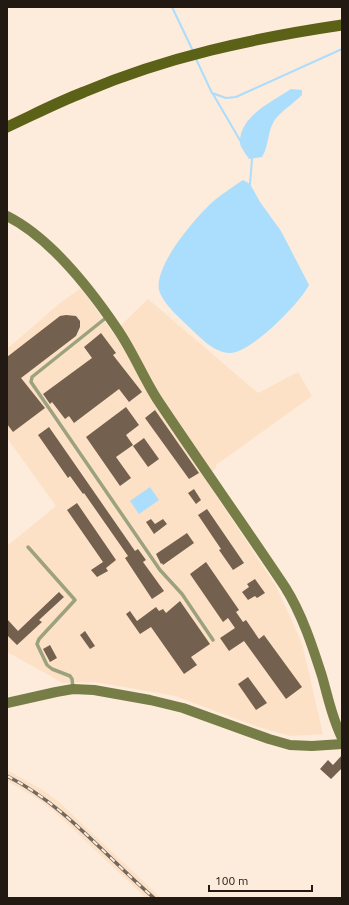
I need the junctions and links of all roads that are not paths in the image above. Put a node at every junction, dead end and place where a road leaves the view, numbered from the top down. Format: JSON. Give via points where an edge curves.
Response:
{"nodes":[{"id":1,"x":342,"y":25,"type":"edge"},
{"id":2,"x":7,"y":127,"type":"edge"},
{"id":3,"x":7,"y":216,"type":"edge"},
{"id":4,"x":108,"y":316,"type":"junction"},
{"id":5,"x":28,"y":547,"type":"dead end"},
{"id":6,"x":213,"y":640,"type":"dead end"},
{"id":7,"x":73,"y":690,"type":"junction"},
{"id":8,"x":7,"y":703,"type":"edge"},
{"id":9,"x":342,"y":738,"type":"edge"},
{"id":10,"x":342,"y":744,"type":"edge"}],
"edges":[{"from":1,"to":2,"type":"main road","via":[[286,33],[178,60],[85,91]]},
{"from":3,"to":4,"type":"street","via":[[29,230],[61,260]]},
{"from":4,"to":6,"type":"lane","via":[[32,377],[31,382],[160,570],[182,594]]},
{"from":4,"to":9,"type":"street","via":[[156,397],[298,607],[322,676],[334,721]]},
{"from":5,"to":7,"type":"lane","via":[[75,600],[37,644],[41,655],[52,669],[71,678]]},
{"from":7,"to":8,"type":"street"},
{"from":7,"to":10,"type":"street","via":[[94,690],[169,705],[290,745]]}]}
